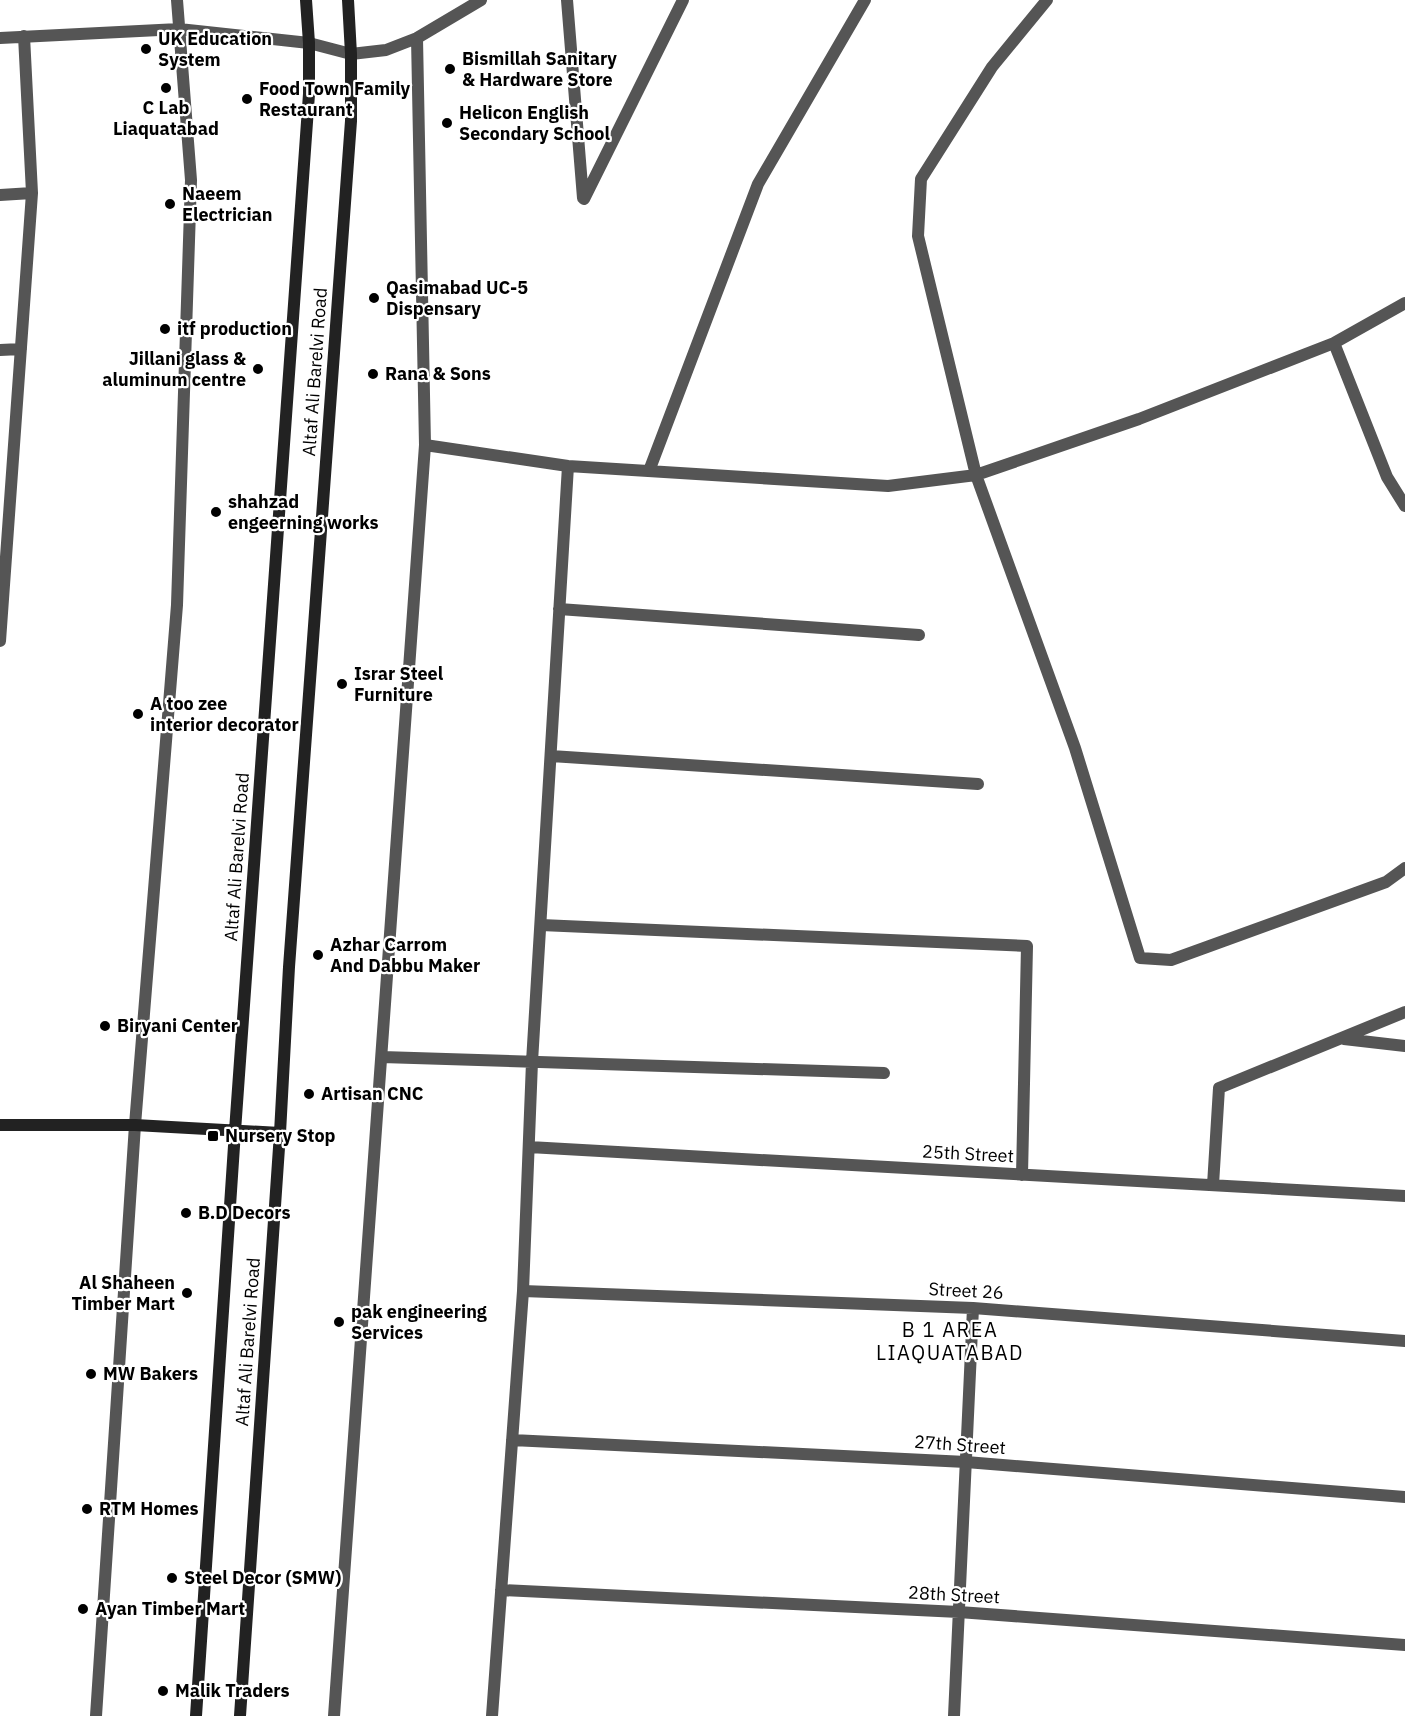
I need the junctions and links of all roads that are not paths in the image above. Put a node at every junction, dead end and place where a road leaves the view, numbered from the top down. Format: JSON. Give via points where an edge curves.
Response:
{"nodes":[{"id":1,"x":177,"y":0,"type":"edge"},
{"id":2,"x":306,"y":0,"type":"edge"},
{"id":3,"x":348,"y":0,"type":"edge"},
{"id":4,"x":481,"y":0,"type":"edge"},
{"id":5,"x":567,"y":0,"type":"edge"},
{"id":6,"x":683,"y":0,"type":"edge"},
{"id":7,"x":865,"y":0,"type":"edge"},
{"id":8,"x":1047,"y":0,"type":"edge"},
{"id":9,"x":179,"y":29,"type":"junction"},
{"id":10,"x":24,"y":36,"type":"junction"},
{"id":11,"x":0,"y":38,"type":"edge"},
{"id":12,"x":417,"y":38,"type":"junction"},
{"id":13,"x":309,"y":44,"type":"junction"},
{"id":14,"x":351,"y":54,"type":"junction"},
{"id":15,"x":32,"y":193,"type":"junction"},
{"id":16,"x":0,"y":195,"type":"edge"},
{"id":17,"x":1405,"y":303,"type":"edge"},
{"id":18,"x":1334,"y":343,"type":"junction"},
{"id":19,"x":21,"y":349,"type":"junction"},
{"id":20,"x":0,"y":350,"type":"edge"},
{"id":21,"x":425,"y":445,"type":"junction"},
{"id":22,"x":568,"y":466,"type":"junction"},
{"id":23,"x":649,"y":471,"type":"junction"},
{"id":24,"x":976,"y":475,"type":"junction"},
{"id":25,"x":5,"y":504,"type":"edge"},
{"id":26,"x":1405,"y":506,"type":"edge"},
{"id":27,"x":559,"y":609,"type":"junction"},
{"id":28,"x":919,"y":635,"type":"dead end"},
{"id":29,"x":0,"y":641,"type":"edge"},
{"id":30,"x":550,"y":756,"type":"junction"},
{"id":31,"x":978,"y":784,"type":"dead end"},
{"id":32,"x":1405,"y":868,"type":"edge"},
{"id":33,"x":541,"y":925,"type":"junction"},
{"id":34,"x":1405,"y":1012,"type":"edge"},
{"id":35,"x":1341,"y":1039,"type":"junction"},
{"id":36,"x":1405,"y":1046,"type":"edge"},
{"id":37,"x":381,"y":1057,"type":"junction"},
{"id":38,"x":532,"y":1062,"type":"junction"},
{"id":39,"x":884,"y":1073,"type":"dead end"},
{"id":40,"x":0,"y":1125,"type":"edge"},
{"id":41,"x":135,"y":1125,"type":"junction"},
{"id":42,"x":235,"y":1131,"type":"junction"},
{"id":43,"x":280,"y":1133,"type":"junction"},
{"id":44,"x":529,"y":1146,"type":"junction"},
{"id":45,"x":1022,"y":1175,"type":"junction"},
{"id":46,"x":1213,"y":1185,"type":"junction"},
{"id":47,"x":1405,"y":1196,"type":"edge"},
{"id":48,"x":523,"y":1291,"type":"junction"},
{"id":49,"x":973,"y":1308,"type":"junction"},
{"id":50,"x":1405,"y":1341,"type":"edge"},
{"id":51,"x":512,"y":1440,"type":"junction"},
{"id":52,"x":966,"y":1462,"type":"junction"},
{"id":53,"x":1405,"y":1497,"type":"edge"},
{"id":54,"x":501,"y":1590,"type":"junction"},
{"id":55,"x":959,"y":1612,"type":"junction"},
{"id":56,"x":1405,"y":1645,"type":"edge"},
{"id":57,"x":96,"y":1716,"type":"edge"},
{"id":58,"x":196,"y":1716,"type":"edge"},
{"id":59,"x":240,"y":1716,"type":"edge"},
{"id":60,"x":334,"y":1716,"type":"edge"},
{"id":61,"x":492,"y":1716,"type":"edge"},
{"id":62,"x":954,"y":1716,"type":"edge"}],
"edges":[{"from":1,"to":9,"type":"street"},
{"from":2,"to":13,"type":"main road","name":"Altaf Ali Barelvi Road"},
{"from":3,"to":14,"type":"main road","name":"Altaf Ali Barelvi Road"},
{"from":4,"to":12,"type":"street"},
{"from":5,"to":6,"type":"street","via":[[584,199]]},
{"from":7,"to":23,"type":"street","via":[[758,184]]},
{"from":8,"to":24,"type":"street","via":[[992,67],[921,179],[918,236]]},
{"from":9,"to":10,"type":"street"},
{"from":9,"to":13,"type":"street"},
{"from":9,"to":41,"type":"street","via":[[191,180],[177,605]]},
{"from":10,"to":11,"type":"street"},
{"from":10,"to":15,"type":"street"},
{"from":12,"to":14,"type":"street","via":[[386,50]]},
{"from":12,"to":21,"type":"street"},
{"from":13,"to":14,"type":"street"},
{"from":13,"to":42,"type":"main road","name":"Altaf Ali Barelvi Road","via":[[309,94]]},
{"from":14,"to":43,"type":"main road","name":"Altaf Ali Barelvi Road","via":[[351,121]]},
{"from":15,"to":16,"type":"street"},
{"from":15,"to":19,"type":"street"},
{"from":17,"to":18,"type":"street"},
{"from":18,"to":24,"type":"street","via":[[1139,419]]},
{"from":18,"to":26,"type":"street","via":[[1388,477]]},
{"from":19,"to":20,"type":"street"},
{"from":19,"to":25,"type":"street"},
{"from":21,"to":22,"type":"street"},
{"from":21,"to":37,"type":"street"},
{"from":22,"to":23,"type":"street"},
{"from":22,"to":27,"type":"street"},
{"from":23,"to":24,"type":"street","via":[[888,486]]},
{"from":24,"to":32,"type":"street","via":[[1075,748],[1140,958],[1171,960],[1386,882]]},
{"from":25,"to":29,"type":"street"},
{"from":27,"to":28,"type":"street"},
{"from":27,"to":30,"type":"street"},
{"from":30,"to":31,"type":"street"},
{"from":30,"to":33,"type":"street"},
{"from":33,"to":38,"type":"street"},
{"from":33,"to":45,"type":"street","via":[[1027,946]]},
{"from":34,"to":35,"type":"street"},
{"from":35,"to":36,"type":"street"},
{"from":35,"to":46,"type":"street","via":[[1219,1088]]},
{"from":37,"to":38,"type":"street"},
{"from":37,"to":60,"type":"street"},
{"from":38,"to":39,"type":"street"},
{"from":38,"to":44,"type":"street"},
{"from":40,"to":41,"type":"main road"},
{"from":41,"to":42,"type":"main road"},
{"from":41,"to":57,"type":"street"},
{"from":42,"to":43,"type":"main road"},
{"from":42,"to":58,"type":"main road","name":"Altaf Ali Barelvi Road"},
{"from":43,"to":59,"type":"main road","name":"Altaf Ali Barelvi Road"},
{"from":44,"to":45,"type":"street","name":"25th Street"},
{"from":44,"to":48,"type":"street"},
{"from":45,"to":46,"type":"street","name":"25th Street"},
{"from":46,"to":47,"type":"street","name":"25th Street"},
{"from":48,"to":49,"type":"street","name":"Street 26"},
{"from":48,"to":51,"type":"street"},
{"from":49,"to":50,"type":"street","name":"Street 26"},
{"from":49,"to":52,"type":"street"},
{"from":51,"to":52,"type":"street","name":"27th Street"},
{"from":51,"to":54,"type":"street"},
{"from":52,"to":53,"type":"street","name":"27th Street"},
{"from":52,"to":55,"type":"street"},
{"from":54,"to":55,"type":"street","name":"28th Street"},
{"from":54,"to":61,"type":"street"},
{"from":55,"to":56,"type":"street","name":"28th Street"},
{"from":55,"to":62,"type":"street"}]}
